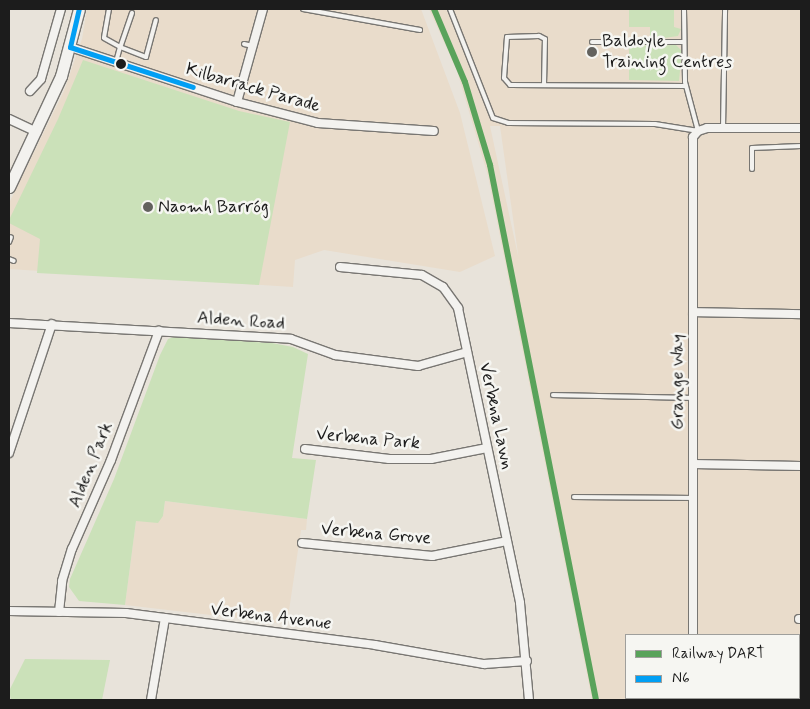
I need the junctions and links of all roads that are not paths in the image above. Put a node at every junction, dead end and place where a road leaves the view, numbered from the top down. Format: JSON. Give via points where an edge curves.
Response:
{"nodes":[{"id":1,"x":61,"y":9,"type":"edge"},
{"id":2,"x":79,"y":9,"type":"edge"},
{"id":3,"x":109,"y":9,"type":"edge"},
{"id":4,"x":263,"y":9,"type":"edge"},
{"id":5,"x":303,"y":9,"type":"edge"},
{"id":6,"x":450,"y":9,"type":"edge"},
{"id":7,"x":684,"y":9,"type":"edge"},
{"id":8,"x":725,"y":9,"type":"edge"},
{"id":9,"x":132,"y":13,"type":"dead end"},
{"id":10,"x":156,"y":20,"type":"dead end"},
{"id":11,"x":420,"y":30,"type":"dead end"},
{"id":12,"x":592,"y":42,"type":"dead end"},
{"id":13,"x":684,"y":42,"type":"junction"},
{"id":14,"x":244,"y":44,"type":"dead end"},
{"id":15,"x":253,"y":46,"type":"junction"},
{"id":16,"x":70,"y":47,"type":"junction"},
{"id":17,"x":120,"y":47,"type":"junction"},
{"id":18,"x":116,"y":62,"type":"junction"},
{"id":19,"x":544,"y":85,"type":"junction"},
{"id":20,"x":686,"y":86,"type":"junction"},
{"id":21,"x":30,"y":91,"type":"dead end"},
{"id":22,"x":237,"y":102,"type":"junction"},
{"id":23,"x":9,"y":119,"type":"edge"},
{"id":24,"x":723,"y":128,"type":"junction"},
{"id":25,"x":801,"y":128,"type":"edge"},
{"id":26,"x":434,"y":131,"type":"dead end"},
{"id":27,"x":698,"y":131,"type":"junction"},
{"id":28,"x":37,"y":132,"type":"junction"},
{"id":29,"x":801,"y":146,"type":"edge"},
{"id":30,"x":752,"y":169,"type":"dead end"},
{"id":31,"x":9,"y":187,"type":"edge"},
{"id":32,"x":12,"y":237,"type":"dead end"},
{"id":33,"x":9,"y":242,"type":"edge"},
{"id":34,"x":9,"y":259,"type":"edge"},
{"id":35,"x":14,"y":261,"type":"dead end"},
{"id":36,"x":340,"y":267,"type":"dead end"},
{"id":37,"x":693,"y":312,"type":"junction"},
{"id":38,"x":801,"y":314,"type":"edge"},
{"id":39,"x":9,"y":323,"type":"edge"},
{"id":40,"x":52,"y":324,"type":"junction"},
{"id":41,"x":159,"y":331,"type":"junction"},
{"id":42,"x":467,"y":352,"type":"junction"},
{"id":43,"x":552,"y":396,"type":"dead end"},
{"id":44,"x":693,"y":398,"type":"junction"},
{"id":45,"x":487,"y":448,"type":"junction"},
{"id":46,"x":305,"y":449,"type":"dead end"},
{"id":47,"x":9,"y":453,"type":"edge"},
{"id":48,"x":694,"y":464,"type":"junction"},
{"id":49,"x":801,"y":466,"type":"edge"},
{"id":50,"x":574,"y":498,"type":"dead end"},
{"id":51,"x":694,"y":498,"type":"junction"},
{"id":52,"x":507,"y":541,"type":"junction"},
{"id":53,"x":302,"y":542,"type":"dead end"},
{"id":54,"x":9,"y":611,"type":"edge"},
{"id":55,"x":59,"y":612,"type":"junction"},
{"id":56,"x":165,"y":618,"type":"junction"},
{"id":57,"x":693,"y":634,"type":"edge"},
{"id":58,"x":528,"y":661,"type":"junction"},
{"id":59,"x":151,"y":700,"type":"edge"},
{"id":60,"x":529,"y":700,"type":"edge"}],
"edges":[{"from":1,"to":21,"type":"street","via":[[41,79]]},
{"from":2,"to":16,"type":"main road"},
{"from":3,"to":17,"type":"lane","via":[[104,38]]},
{"from":4,"to":15,"type":"street"},
{"from":5,"to":11,"type":"lane"},
{"from":6,"to":27,"type":"lane","via":[[493,118],[508,123],[655,124]]},
{"from":7,"to":13,"type":"lane"},
{"from":8,"to":24,"type":"lane"},
{"from":9,"to":17,"type":"lane"},
{"from":10,"to":17,"type":"lane","via":[[146,57]]},
{"from":12,"to":13,"type":"lane"},
{"from":13,"to":20,"type":"lane"},
{"from":14,"to":15,"type":"lane"},
{"from":15,"to":22,"type":"street"},
{"from":16,"to":18,"type":"street","name":"Kilbarrack Parade"},
{"from":16,"to":28,"type":"main road"},
{"from":17,"to":18,"type":"lane"},
{"from":18,"to":22,"type":"street","name":"Kilbarrack Parade"},
{"from":19,"to":19,"type":"lane","via":[[507,82],[504,78],[507,37],[539,36],[545,39]]},
{"from":19,"to":20,"type":"lane"},
{"from":20,"to":27,"type":"lane"},
{"from":22,"to":26,"type":"street","name":"Kilbarrack Parade","via":[[318,123]]},
{"from":23,"to":28,"type":"street"},
{"from":24,"to":25,"type":"street"},
{"from":24,"to":27,"type":"street"},
{"from":27,"to":37,"type":"street","name":"Grange Way","via":[[693,137],[692,149]]},
{"from":28,"to":31,"type":"main road"},
{"from":29,"to":30,"type":"lane","via":[[752,148]]},
{"from":32,"to":33,"type":"lane"},
{"from":34,"to":35,"type":"lane"},
{"from":36,"to":42,"type":"street","name":"Verbena Lawn","via":[[422,275],[434,280],[458,308]]},
{"from":37,"to":38,"type":"street"},
{"from":37,"to":44,"type":"street","name":"Grange Way"},
{"from":39,"to":40,"type":"street","name":"Alden Road"},
{"from":40,"to":41,"type":"street","name":"Alden Road"},
{"from":40,"to":47,"type":"street"},
{"from":41,"to":42,"type":"street","name":"Alden Road","via":[[291,339],[335,355],[418,366]]},
{"from":41,"to":55,"type":"street","name":"Alden Park","via":[[111,460],[72,549],[62,581]]},
{"from":42,"to":45,"type":"street","name":"Verbena Lawn"},
{"from":43,"to":44,"type":"lane"},
{"from":44,"to":48,"type":"street","name":"Grange Way"},
{"from":45,"to":46,"type":"street","name":"Verbena Park","via":[[431,459],[389,459]]},
{"from":45,"to":52,"type":"street","name":"Verbena Lawn"},
{"from":48,"to":49,"type":"street"},
{"from":48,"to":51,"type":"street","name":"Grange Way"},
{"from":50,"to":51,"type":"lane"},
{"from":51,"to":57,"type":"street","name":"Grange Way"},
{"from":52,"to":53,"type":"street","name":"Verbena Grove","via":[[432,556]]},
{"from":52,"to":58,"type":"street","name":"Verbena Lawn","via":[[522,612]]},
{"from":54,"to":55,"type":"street","name":"Verbena Avenue"},
{"from":55,"to":56,"type":"street","name":"Verbena Avenue","via":[[126,613]]},
{"from":56,"to":58,"type":"street","name":"Verbena Avenue","via":[[375,645],[484,664]]},
{"from":56,"to":59,"type":"street"},
{"from":58,"to":60,"type":"street","name":"Verbena Lawn"}]}
